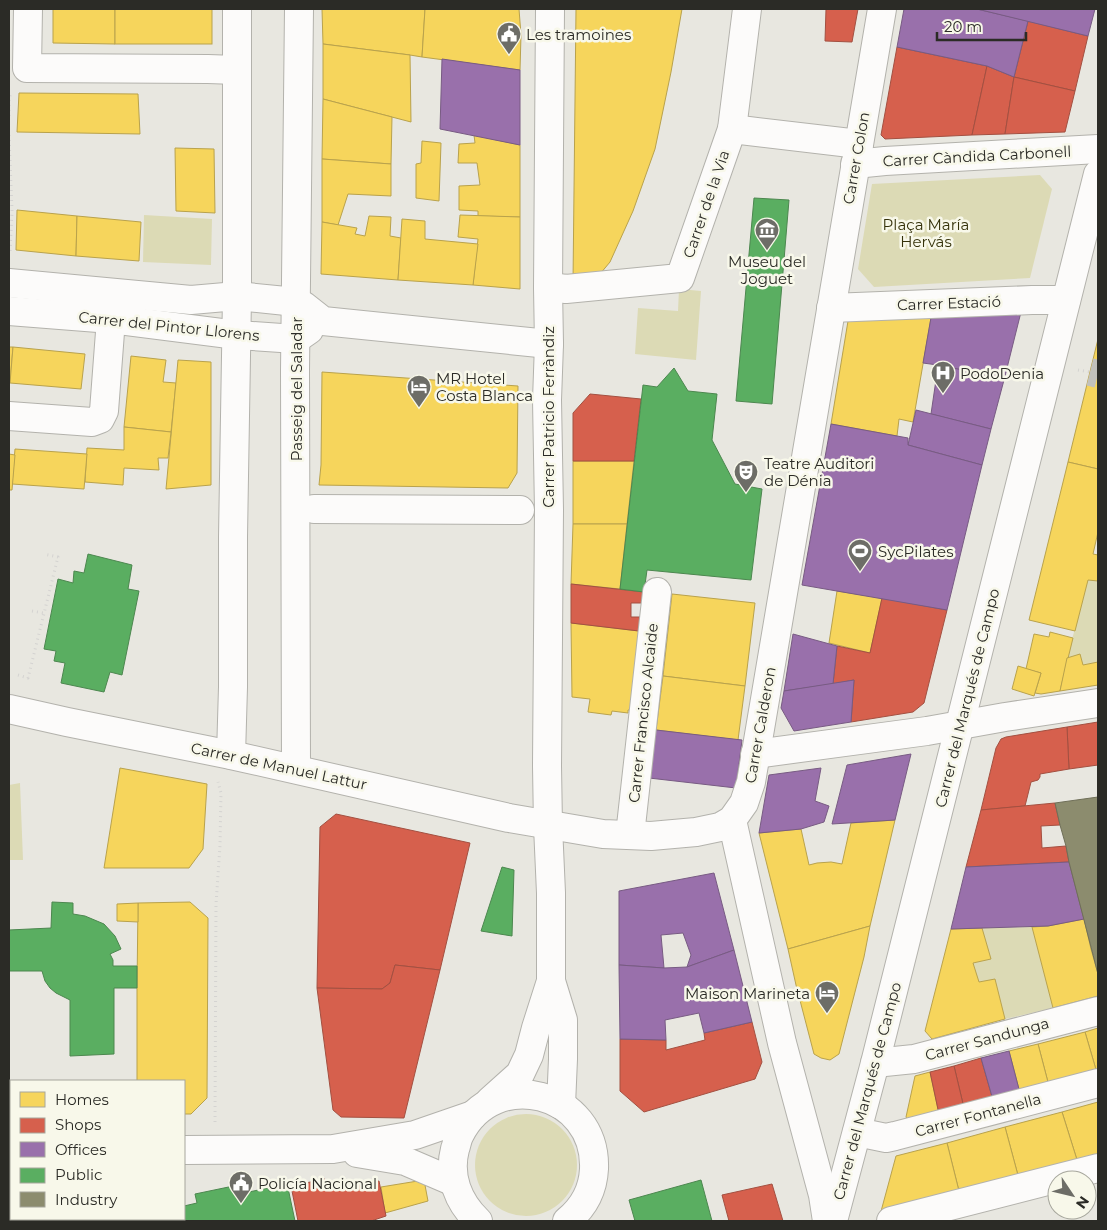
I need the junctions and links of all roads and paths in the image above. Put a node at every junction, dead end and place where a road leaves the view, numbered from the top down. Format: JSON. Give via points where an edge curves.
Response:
{"nodes":[{"id":1,"x":28,"y":9,"type":"edge"},
{"id":2,"x":237,"y":9,"type":"edge"},
{"id":3,"x":299,"y":9,"type":"edge"},
{"id":4,"x":550,"y":9,"type":"edge"},
{"id":5,"x":747,"y":9,"type":"edge"},
{"id":6,"x":882,"y":9,"type":"edge"},
{"id":7,"x":236,"y":70,"type":"junction"},
{"id":8,"x":19,"y":77,"type":"junction"},
{"id":9,"x":9,"y":116,"type":"edge"},
{"id":10,"x":732,"y":128,"type":"junction"},
{"id":11,"x":9,"y":134,"type":"edge"},
{"id":12,"x":1098,"y":149,"type":"edge"},
{"id":13,"x":857,"y":154,"type":"junction"},
{"id":14,"x":1098,"y":174,"type":"edge"},
{"id":15,"x":10,"y":253,"type":"edge"},
{"id":16,"x":9,"y":283,"type":"edge"},
{"id":17,"x":558,"y":288,"type":"dead end"},
{"id":18,"x":237,"y":296,"type":"junction"},
{"id":19,"x":1066,"y":300,"type":"junction"},
{"id":20,"x":296,"y":302,"type":"junction"},
{"id":21,"x":831,"y":308,"type":"junction"},
{"id":22,"x":9,"y":311,"type":"edge"},
{"id":23,"x":111,"y":319,"type":"junction"},
{"id":24,"x":323,"y":321,"type":"junction"},
{"id":25,"x":236,"y":335,"type":"junction"},
{"id":26,"x":296,"y":339,"type":"junction"},
{"id":27,"x":549,"y":344,"type":"junction"},
{"id":28,"x":9,"y":416,"type":"edge"},
{"id":29,"x":314,"y":509,"type":"dead end"},
{"id":30,"x":520,"y":510,"type":"dead end"},
{"id":31,"x":44,"y":554,"type":"dead end"},
{"id":32,"x":657,"y":592,"type":"dead end"},
{"id":33,"x":32,"y":610,"type":"dead end"},
{"id":34,"x":43,"y":613,"type":"junction"},
{"id":35,"x":18,"y":676,"type":"dead end"},
{"id":36,"x":1098,"y":703,"type":"edge"},
{"id":37,"x":9,"y":709,"type":"edge"},
{"id":38,"x":960,"y":724,"type":"junction"},
{"id":39,"x":755,"y":754,"type":"junction"},
{"id":40,"x":231,"y":755,"type":"junction"},
{"id":41,"x":296,"y":769,"type":"junction"},
{"id":42,"x":216,"y":777,"type":"dead end"},
{"id":43,"x":732,"y":820,"type":"junction"},
{"id":44,"x":548,"y":826,"type":"junction"},
{"id":45,"x":630,"y":835,"type":"junction"},
{"id":46,"x":551,"y":981,"type":"junction"},
{"id":47,"x":1098,"y":1010,"type":"edge"},
{"id":48,"x":875,"y":1064,"type":"junction"},
{"id":49,"x":1098,"y":1083,"type":"edge"},
{"id":50,"x":561,"y":1105,"type":"junction"},
{"id":51,"x":479,"y":1110,"type":"junction"},
{"id":52,"x":857,"y":1132,"type":"junction"},
{"id":53,"x":333,"y":1149,"type":"junction"},
{"id":54,"x":185,"y":1150,"type":"edge"},
{"id":55,"x":214,"y":1150,"type":"junction"},
{"id":56,"x":1098,"y":1168,"type":"edge"},
{"id":57,"x":454,"y":1182,"type":"junction"},
{"id":58,"x":470,"y":1219,"type":"edge"},
{"id":59,"x":574,"y":1219,"type":"edge"},
{"id":60,"x":827,"y":1221,"type":"edge"},
{"id":61,"x":833,"y":1221,"type":"edge"},
{"id":62,"x":890,"y":1221,"type":"edge"}],
"edges":[{"from":1,"to":8,"type":"street"},
{"from":2,"to":7,"type":"street"},
{"from":3,"to":20,"type":"street","name":"Passeig del Saladar"},
{"from":4,"to":27,"type":"street","name":"Carrer Patricio Ferràndiz"},
{"from":5,"to":10,"type":"street","name":"Carrer de la Via"},
{"from":6,"to":13,"type":"street","name":"Carrer Colon"},
{"from":7,"to":8,"type":"street"},
{"from":7,"to":18,"type":"street"},
{"from":8,"to":9,"type":"path","via":[[9,100]]},
{"from":10,"to":13,"type":"street","name":"Carrer Càndida Carbonell"},
{"from":10,"to":17,"type":"street","name":"Carrer de la Via","via":[[680,278]]},
{"from":11,"to":15,"type":"path"},
{"from":12,"to":13,"type":"street","name":"Carrer Càndida Carbonell","via":[[885,161]]},
{"from":13,"to":21,"type":"street","name":"Carrer Colon","via":[[839,191]]},
{"from":14,"to":19,"type":"street","name":"Carrer del Marqués de Campo"},
{"from":16,"to":18,"type":"street","name":"Carrer del Pintor Llorens","via":[[191,300]]},
{"from":18,"to":20,"type":"street","name":"Carrer del Pintor Llorens"},
{"from":18,"to":25,"type":"street"},
{"from":19,"to":21,"type":"street","name":"Carrer Estació"},
{"from":19,"to":38,"type":"street","name":"Carrer del Marqués de Campo"},
{"from":20,"to":24,"type":"street","name":"Carrer del Pintor Llorens"},
{"from":20,"to":26,"type":"street","name":"Passeig del Saladar"},
{"from":21,"to":39,"type":"street","name":"Carrer Calderon"},
{"from":22,"to":23,"type":"street","name":"Carrer del Pintor Llorens"},
{"from":23,"to":25,"type":"street","name":"Carrer del Pintor Llorens"},
{"from":23,"to":28,"type":"street","via":[[104,411],[100,420]]},
{"from":24,"to":26,"type":"street"},
{"from":24,"to":27,"type":"street"},
{"from":25,"to":26,"type":"street","name":"Carrer del Pintor Llorens"},
{"from":25,"to":40,"type":"street"},
{"from":26,"to":41,"type":"street","name":"Passeig del Saladar"},
{"from":27,"to":44,"type":"street","name":"Carrer Patricio Ferràndiz"},
{"from":29,"to":30,"type":"street"},
{"from":31,"to":34,"type":"path","via":[[58,557]]},
{"from":32,"to":45,"type":"street","name":"Carrer Francisco Alcaide"},
{"from":33,"to":34,"type":"path"},
{"from":34,"to":35,"type":"path","via":[[28,678]]},
{"from":36,"to":38,"type":"street"},
{"from":37,"to":40,"type":"street","name":"Carrer de Manuel Lattur"},
{"from":38,"to":39,"type":"street"},
{"from":38,"to":48,"type":"street","name":"Carrer del Marqués de Campo"},
{"from":39,"to":43,"type":"street","name":"Carrer Calderon","via":[[744,803]]},
{"from":40,"to":41,"type":"street","name":"Carrer de Manuel Lattur"},
{"from":41,"to":44,"type":"street","name":"Carrer de Manuel Lattur","via":[[374,776],[509,818]]},
{"from":42,"to":55,"type":"path","via":[[221,793],[216,904]]},
{"from":43,"to":45,"type":"street","name":"Carrer de Manuel Lattur","via":[[720,827],[696,832]]},
{"from":43,"to":60,"type":"street","via":[[782,1043]]},
{"from":44,"to":45,"type":"street","name":"Carrer de Manuel Lattur"},
{"from":44,"to":46,"type":"street","name":"Carrer Patricio Ferràndiz"},
{"from":46,"to":50,"type":"street","via":[[563,1020]]},
{"from":46,"to":51,"type":"street","via":[[529,1056],[520,1074]]},
{"from":47,"to":48,"type":"street","name":"Carrer Sandunga","via":[[914,1059]]},
{"from":48,"to":52,"type":"street","name":"Carrer del Marqués de Campo"},
{"from":49,"to":52,"type":"street","name":"Carrer Fontanella","via":[[886,1138]]},
{"from":50,"to":51,"type":"street","via":[[537,1095],[510,1095]]},
{"from":50,"to":59,"type":"street","via":[[577,1118],[589,1136],[594,1156],[594,1177],[588,1197]]},
{"from":51,"to":53,"type":"street","via":[[416,1135]]},
{"from":51,"to":57,"type":"street","via":[[459,1135],[453,1158]]},
{"from":52,"to":61,"type":"street","name":"Carrer del Marqués de Campo"},
{"from":53,"to":55,"type":"street"},
{"from":53,"to":57,"type":"street","via":[[405,1161]]},
{"from":54,"to":55,"type":"street"},
{"from":56,"to":62,"type":"street"},
{"from":57,"to":58,"type":"street"}]}
